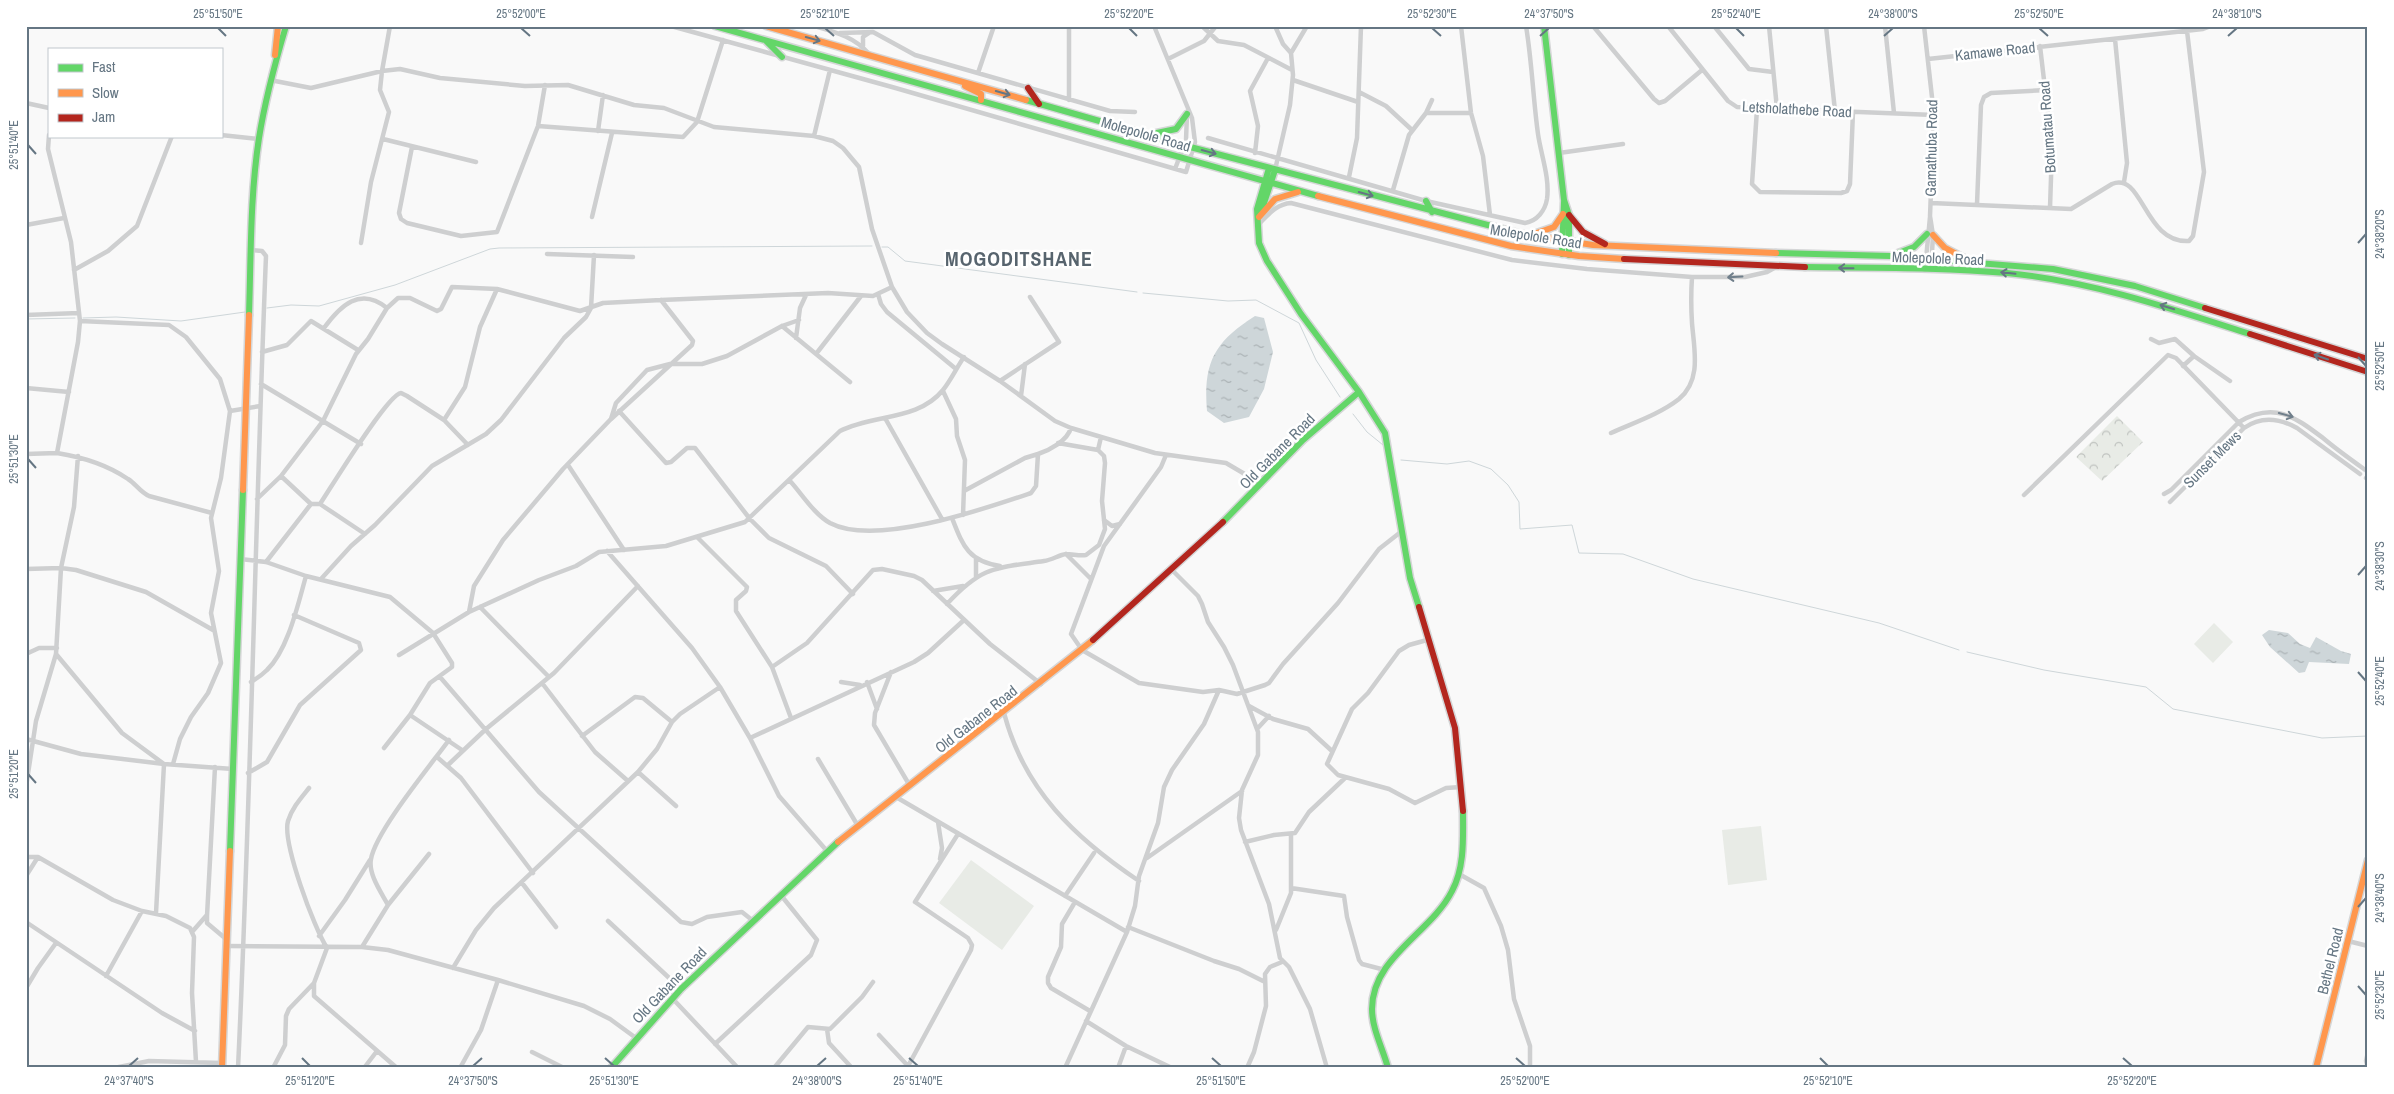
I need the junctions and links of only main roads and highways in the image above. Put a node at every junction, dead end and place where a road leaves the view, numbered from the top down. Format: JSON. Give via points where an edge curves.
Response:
{"nodes":[{"id":1,"x":278,"y":26,"type":"edge"},
{"id":2,"x":286,"y":26,"type":"edge"},
{"id":3,"x":715,"y":26,"type":"edge"},
{"id":4,"x":766,"y":26,"type":"edge"},
{"id":5,"x":1544,"y":26,"type":"edge"},
{"id":6,"x":765,"y":40,"type":"junction"},
{"id":7,"x":782,"y":57,"type":"road end"},
{"id":8,"x":275,"y":59,"type":"junction"},
{"id":9,"x":956,"y":80,"type":"junction"},
{"id":10,"x":1028,"y":88,"type":"road end"},
{"id":11,"x":981,"y":100,"type":"junction"},
{"id":12,"x":1039,"y":104,"type":"junction"},
{"id":13,"x":1187,"y":114,"type":"road end"},
{"id":14,"x":1150,"y":135,"type":"junction"},
{"id":15,"x":1272,"y":169,"type":"junction"},
{"id":16,"x":1267,"y":182,"type":"junction"},
{"id":17,"x":1301,"y":192,"type":"junction"},
{"id":18,"x":1426,"y":201,"type":"road end"},
{"id":19,"x":1432,"y":212,"type":"junction"},
{"id":20,"x":1566,"y":215,"type":"junction"},
{"id":21,"x":1257,"y":222,"type":"junction"},
{"id":22,"x":1528,"y":236,"type":"junction"},
{"id":23,"x":1566,"y":242,"type":"junction"},
{"id":24,"x":1610,"y":246,"type":"junction"},
{"id":25,"x":1565,"y":254,"type":"junction"},
{"id":26,"x":1890,"y":256,"type":"junction"},
{"id":27,"x":1968,"y":260,"type":"junction"},
{"id":28,"x":2368,"y":359,"type":"edge"},
{"id":29,"x":2368,"y":372,"type":"edge"},
{"id":30,"x":1359,"y":392,"type":"junction"},
{"id":31,"x":2368,"y":860,"type":"edge"},
{"id":32,"x":222,"y":1065,"type":"edge"},
{"id":33,"x":611,"y":1068,"type":"edge"},
{"id":34,"x":1388,"y":1068,"type":"edge"},
{"id":35,"x":2316,"y":1068,"type":"edge"}],
"edges":[{"from":1,"to":8,"type":"main road"},
{"from":2,"to":8,"type":"main road"},
{"from":3,"to":6,"type":"main road","name":"Molepolole Road"},
{"from":4,"to":9,"type":"main road","name":"Molepolole Road","one_way":true},
{"from":5,"to":20,"type":"main road"},
{"from":6,"to":7,"type":"main road"},
{"from":6,"to":11,"type":"main road","name":"Molepolole Road"},
{"from":8,"to":32,"type":"main road","via":[[259,139],[252,250]]},
{"from":9,"to":11,"type":"main road","via":[[981,94]]},
{"from":9,"to":12,"type":"main road","name":"Molepolole Road","one_way":true},
{"from":10,"to":12,"type":"main road"},
{"from":11,"to":16,"type":"main road","name":"Molepolole Road"},
{"from":12,"to":14,"type":"main road","name":"Molepolole Road"},
{"from":13,"to":14,"type":"main road","via":[[1176,129]]},
{"from":14,"to":15,"type":"main road","name":"Molepolole Road","one_way":true},
{"from":15,"to":16,"type":"main road"},
{"from":15,"to":19,"type":"main road","name":"Molepolole Road","one_way":true},
{"from":16,"to":17,"type":"main road","name":"Molepolole Road"},
{"from":16,"to":21,"type":"main road"},
{"from":17,"to":21,"type":"main road","via":[[1275,197],[1266,205]]},
{"from":17,"to":25,"type":"main road","name":"Molepolole Road","via":[[1476,238]]},
{"from":18,"to":19,"type":"main road"},
{"from":19,"to":22,"type":"main road","name":"Molepolole Road"},
{"from":20,"to":22,"type":"main road","via":[[1554,227]]},
{"from":20,"to":23,"type":"main road"},
{"from":20,"to":24,"type":"main road","via":[[1590,236]]},
{"from":21,"to":30,"type":"main road","via":[[1259,243],[1272,268],[1301,314]]},
{"from":22,"to":23,"type":"main road","name":"Molepolole Road"},
{"from":23,"to":24,"type":"main road","name":"Molepolole Road"},
{"from":23,"to":25,"type":"main road"},
{"from":24,"to":26,"type":"main road","name":"Molepolole Road"},
{"from":29,"to":25,"type":"main road","name":"Molepolole Road","one_way":true,"via":[[2132,296],[2048,279],[2007,273],[1776,266]]},
{"from":26,"to":27,"type":"main road","name":"Molepolole Road"},
{"from":26,"to":27,"type":"main road","via":[[1914,247],[1930,235],[1944,248]]},
{"from":27,"to":28,"type":"main road","name":"Molepolole Road","via":[[2054,269],[2135,286]]},
{"from":30,"to":33,"type":"main road","name":"Old Gabane Road","via":[[1303,440],[1208,537],[1082,650],[827,851],[681,988]]},
{"from":30,"to":34,"type":"main road","via":[[1385,433],[1408,573],[1455,728],[1461,786],[1462,860],[1459,874],[1449,897],[1433,919],[1385,970],[1374,990],[1372,1007]]},
{"from":31,"to":35,"type":"main road","name":"Bethel Road"}]}
